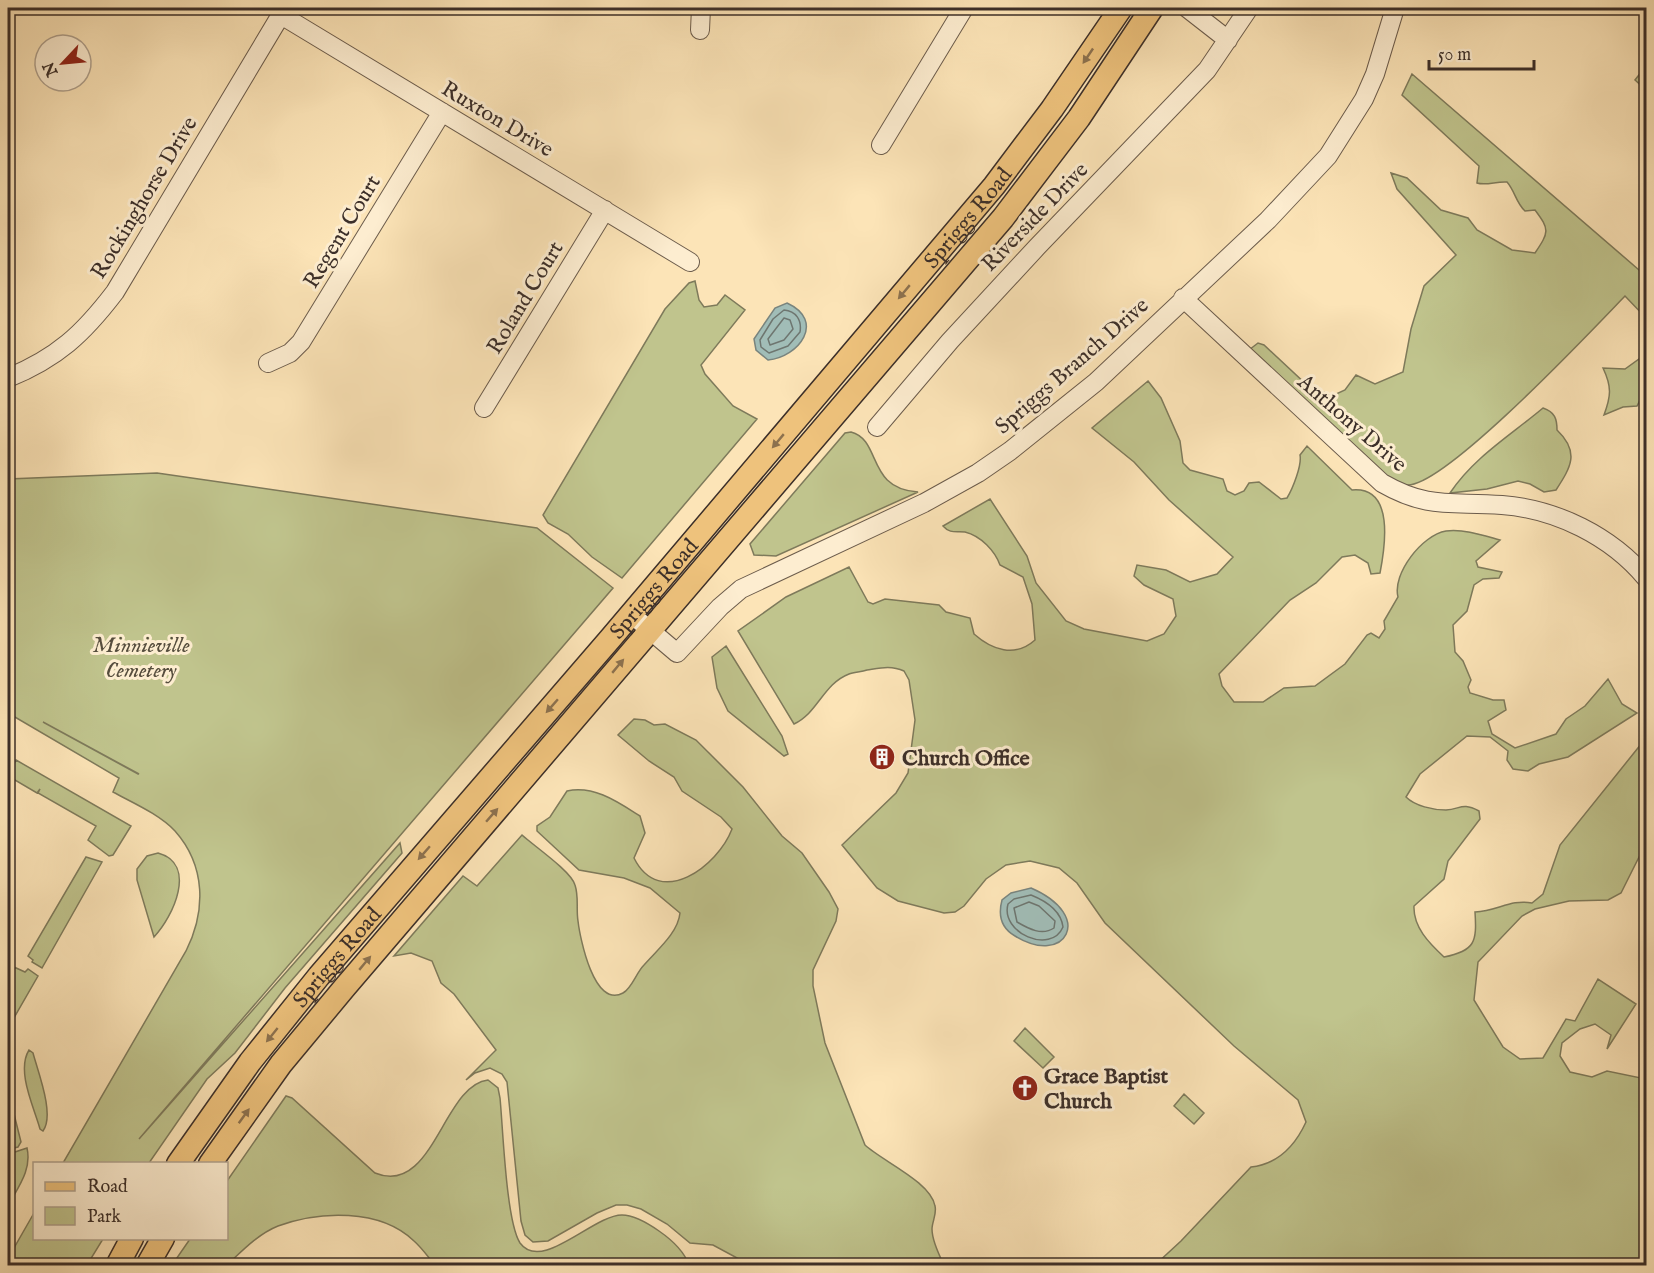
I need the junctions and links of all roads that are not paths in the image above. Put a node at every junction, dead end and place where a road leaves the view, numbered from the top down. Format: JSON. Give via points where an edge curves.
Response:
{"nodes":[{"id":1,"x":701,"y":8,"type":"edge"},
{"id":2,"x":964,"y":8,"type":"edge"},
{"id":3,"x":1121,"y":8,"type":"edge"},
{"id":4,"x":1152,"y":8,"type":"edge"},
{"id":5,"x":1187,"y":8,"type":"edge"},
{"id":6,"x":1249,"y":8,"type":"edge"},
{"id":7,"x":1395,"y":8,"type":"edge"},
{"id":8,"x":283,"y":11,"type":"edge"},
{"id":9,"x":700,"y":30,"type":"dead end"},
{"id":10,"x":1228,"y":40,"type":"junction"},
{"id":11,"x":442,"y":112,"type":"junction"},
{"id":12,"x":881,"y":145,"type":"dead end"},
{"id":13,"x":605,"y":210,"type":"junction"},
{"id":14,"x":690,"y":262,"type":"dead end"},
{"id":15,"x":1183,"y":298,"type":"junction"},
{"id":16,"x":268,"y":363,"type":"dead end"},
{"id":17,"x":8,"y":378,"type":"edge"},
{"id":18,"x":484,"y":408,"type":"dead end"},
{"id":19,"x":877,"y":427,"type":"dead end"},
{"id":20,"x":1647,"y":578,"type":"edge"},
{"id":21,"x":631,"y":614,"type":"junction"},
{"id":22,"x":650,"y":630,"type":"junction"},
{"id":23,"x":179,"y":1162,"type":"edge"},
{"id":24,"x":211,"y":1162,"type":"edge"},
{"id":25,"x":131,"y":1240,"type":"edge"},
{"id":26,"x":162,"y":1240,"type":"edge"},
{"id":27,"x":117,"y":1266,"type":"edge"},
{"id":28,"x":147,"y":1266,"type":"edge"}],
"edges":[{"from":1,"to":9,"type":"street"},
{"from":2,"to":12,"type":"street"},
{"from":3,"to":21,"type":"main road","name":"Spriggs Road","one_way":true,"via":[[994,186]]},
{"from":4,"to":22,"type":"main road","name":"Spriggs Road","via":[[1078,118],[1003,218]]},
{"from":5,"to":10,"type":"street"},
{"from":6,"to":10,"type":"street","name":"Riverside Drive"},
{"from":7,"to":15,"type":"street","name":"Spriggs Branch Drive","via":[[1364,99],[1328,156],[1268,220]]},
{"from":8,"to":11,"type":"street","name":"Ruxton Drive"},
{"from":8,"to":17,"type":"street","name":"Rockinghorse Drive","via":[[115,292],[70,344],[53,357]]},
{"from":10,"to":19,"type":"street","name":"Riverside Drive","via":[[1207,70],[950,341]]},
{"from":11,"to":13,"type":"street","name":"Ruxton Drive"},
{"from":11,"to":16,"type":"street","name":"Regent Court","via":[[301,342],[290,353]]},
{"from":13,"to":14,"type":"street","name":"Ruxton Drive"},
{"from":13,"to":18,"type":"street","name":"Roland Court"},
{"from":15,"to":20,"type":"street","name":"Anthony Drive","via":[[1382,483],[1400,494],[1431,504],[1504,505],[1558,517],[1603,540]]},
{"from":15,"to":22,"type":"street","name":"Spriggs Branch Drive","via":[[1096,382],[1010,451],[924,503],[753,582],[720,607],[677,653]]},
{"from":21,"to":22,"type":"street"},
{"from":21,"to":23,"type":"main road","name":"Spriggs Road","one_way":true,"via":[[319,976],[250,1062]]},
{"from":24,"to":22,"type":"main road","name":"Spriggs Road","one_way":true,"via":[[288,1055]]},
{"from":25,"to":27,"type":"main road"},
{"from":26,"to":28,"type":"main road"}]}
